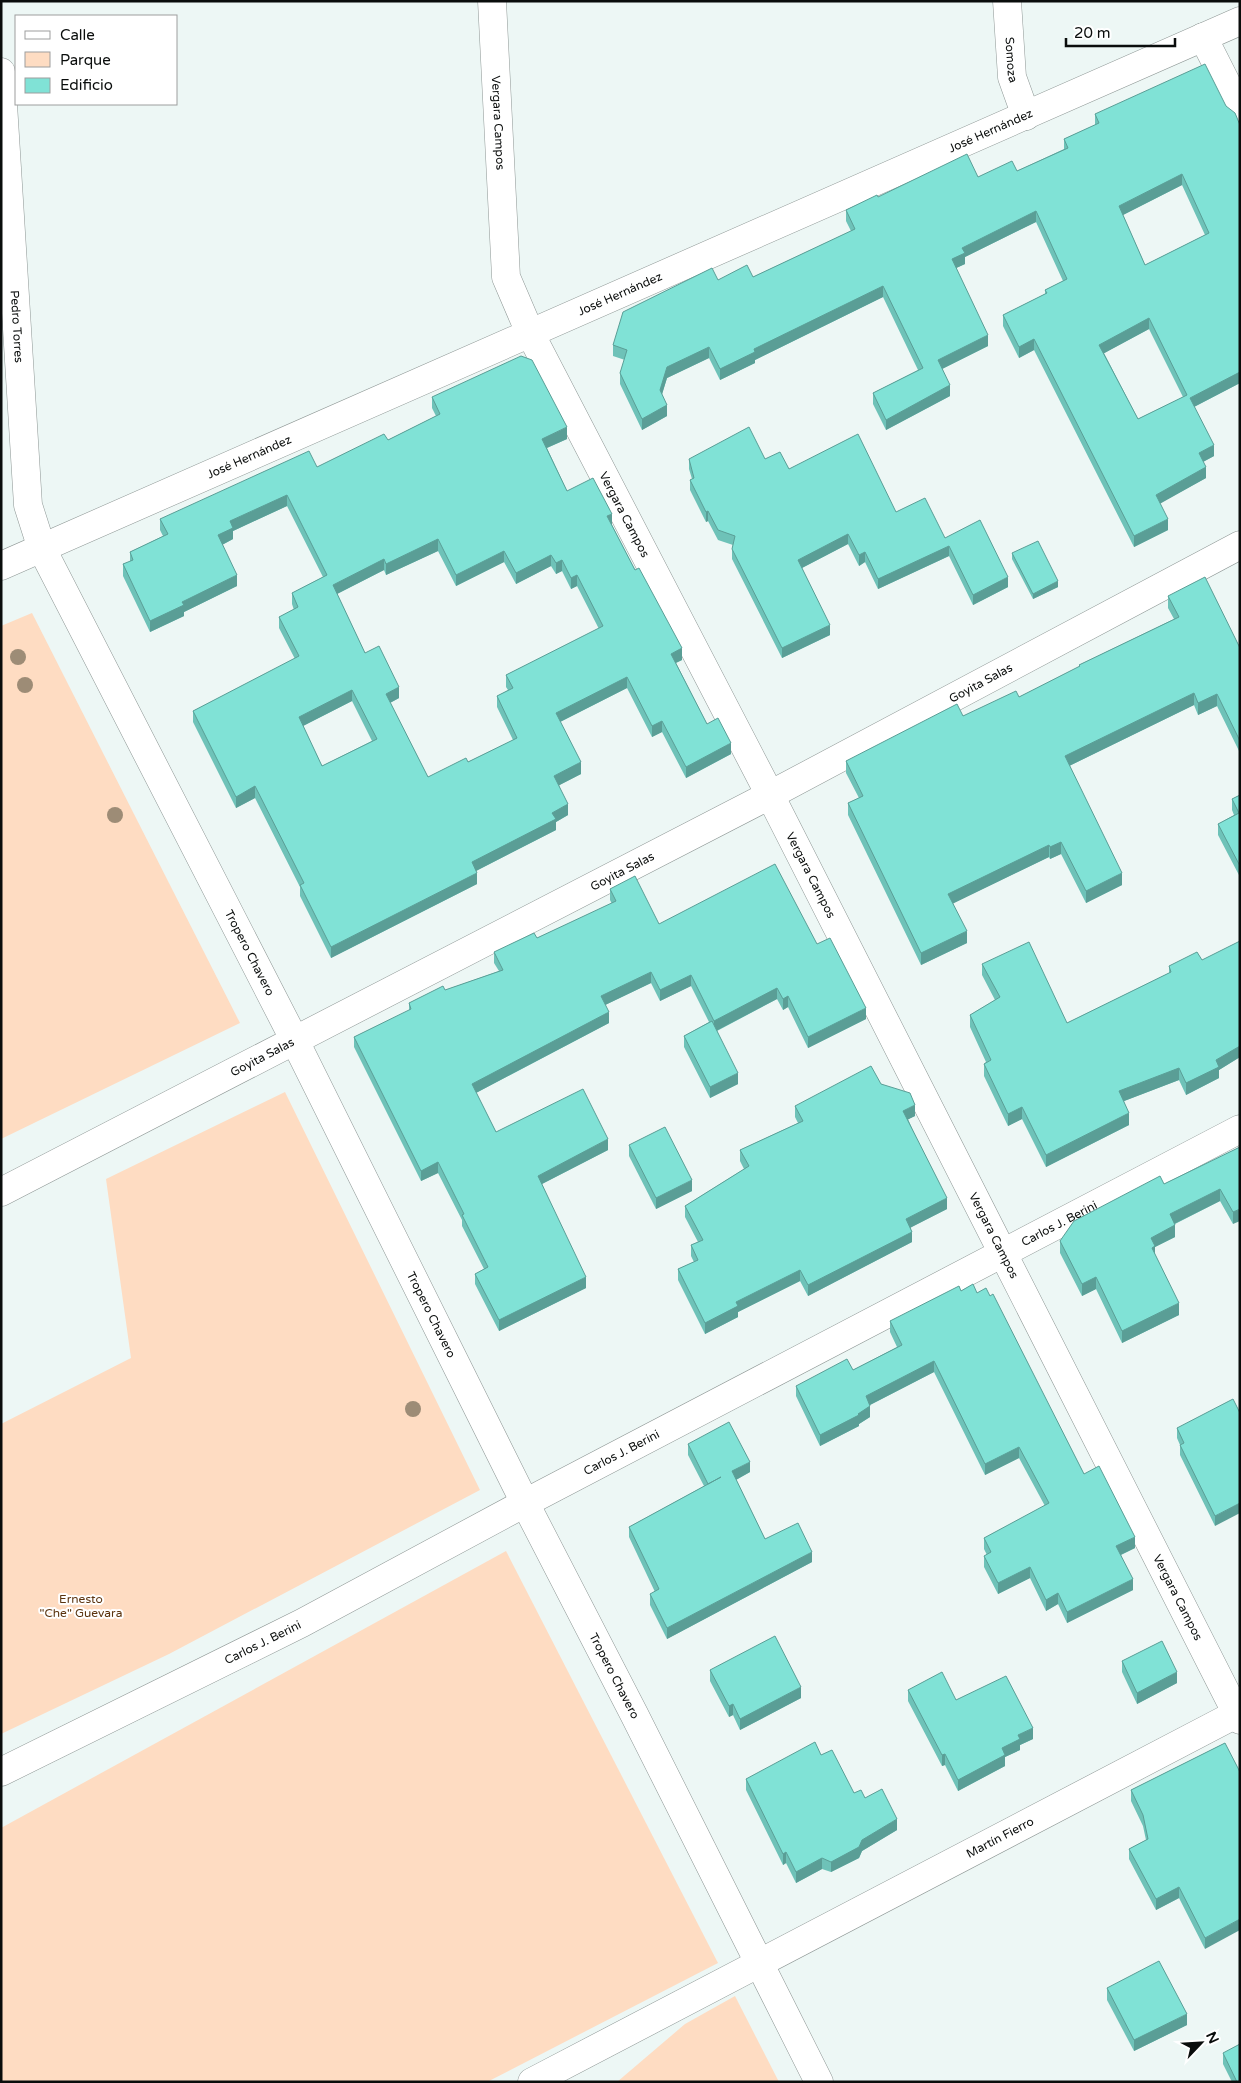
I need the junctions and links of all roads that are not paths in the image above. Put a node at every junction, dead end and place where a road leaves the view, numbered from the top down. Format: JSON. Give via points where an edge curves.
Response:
{"nodes":[{"id":1,"x":492,"y":1,"type":"edge"},
{"id":2,"x":1007,"y":1,"type":"edge"},
{"id":3,"x":1240,"y":21,"type":"edge"},
{"id":4,"x":1203,"y":37,"type":"junction"},
{"id":5,"x":1,"y":72,"type":"edge"},
{"id":6,"x":1240,"y":110,"type":"edge"},
{"id":7,"x":1026,"y":116,"type":"junction"},
{"id":8,"x":8,"y":308,"type":"edge"},
{"id":9,"x":530,"y":333,"type":"junction"},
{"id":10,"x":1240,"y":545,"type":"edge"},
{"id":11,"x":42,"y":549,"type":"junction"},
{"id":12,"x":1,"y":566,"type":"edge"},
{"id":13,"x":770,"y":795,"type":"junction"},
{"id":14,"x":295,"y":1041,"type":"junction"},
{"id":15,"x":1240,"y":1129,"type":"edge"},
{"id":16,"x":1,"y":1192,"type":"edge"},
{"id":17,"x":1002,"y":1253,"type":"junction"},
{"id":18,"x":524,"y":1504,"type":"junction"},
{"id":19,"x":1239,"y":1715,"type":"edge"},
{"id":20,"x":1,"y":1772,"type":"edge"},
{"id":21,"x":759,"y":1962,"type":"junction"},
{"id":22,"x":532,"y":2082,"type":"edge"},
{"id":23,"x":820,"y":2082,"type":"edge"}],
"edges":[{"from":1,"to":9,"type":"street","name":"Vergara Campos","via":[[506,277]]},
{"from":2,"to":7,"type":"street","name":"Somoza","via":[[1012,77]]},
{"from":3,"to":4,"type":"street","name":"José Hernández"},
{"from":4,"to":6,"type":"street"},
{"from":4,"to":7,"type":"street","name":"José Hernández"},
{"from":5,"to":8,"type":"street","name":"Pedro Torres"},
{"from":7,"to":9,"type":"street","name":"José Hernández"},
{"from":8,"to":11,"type":"street","name":"Pedro Torres","via":[[28,505]]},
{"from":9,"to":11,"type":"street","name":"José Hernández"},
{"from":9,"to":13,"type":"street","name":"Vergara Campos"},
{"from":10,"to":13,"type":"street","name":"Goyita Salas"},
{"from":11,"to":12,"type":"street","name":"José Hernández"},
{"from":11,"to":14,"type":"street","name":"Tropero Chavero"},
{"from":13,"to":14,"type":"street","name":"Goyita Salas"},
{"from":13,"to":17,"type":"street","name":"Vergara Campos"},
{"from":14,"to":16,"type":"street","name":"Goyita Salas"},
{"from":14,"to":18,"type":"street","name":"Tropero Chavero"},
{"from":15,"to":17,"type":"street","name":"Carlos J. Berini"},
{"from":17,"to":18,"type":"street","name":"Carlos J. Berini"},
{"from":17,"to":19,"type":"street","name":"Vergara Campos"},
{"from":18,"to":20,"type":"street","name":"Carlos J. Berini","via":[[302,1623]]},
{"from":18,"to":21,"type":"street","name":"Tropero Chavero"},
{"from":19,"to":21,"type":"street","name":"Martín Fierro"},
{"from":21,"to":22,"type":"street","name":"Martín Fierro"},
{"from":21,"to":23,"type":"street","name":"Tropero Chavero"}]}
